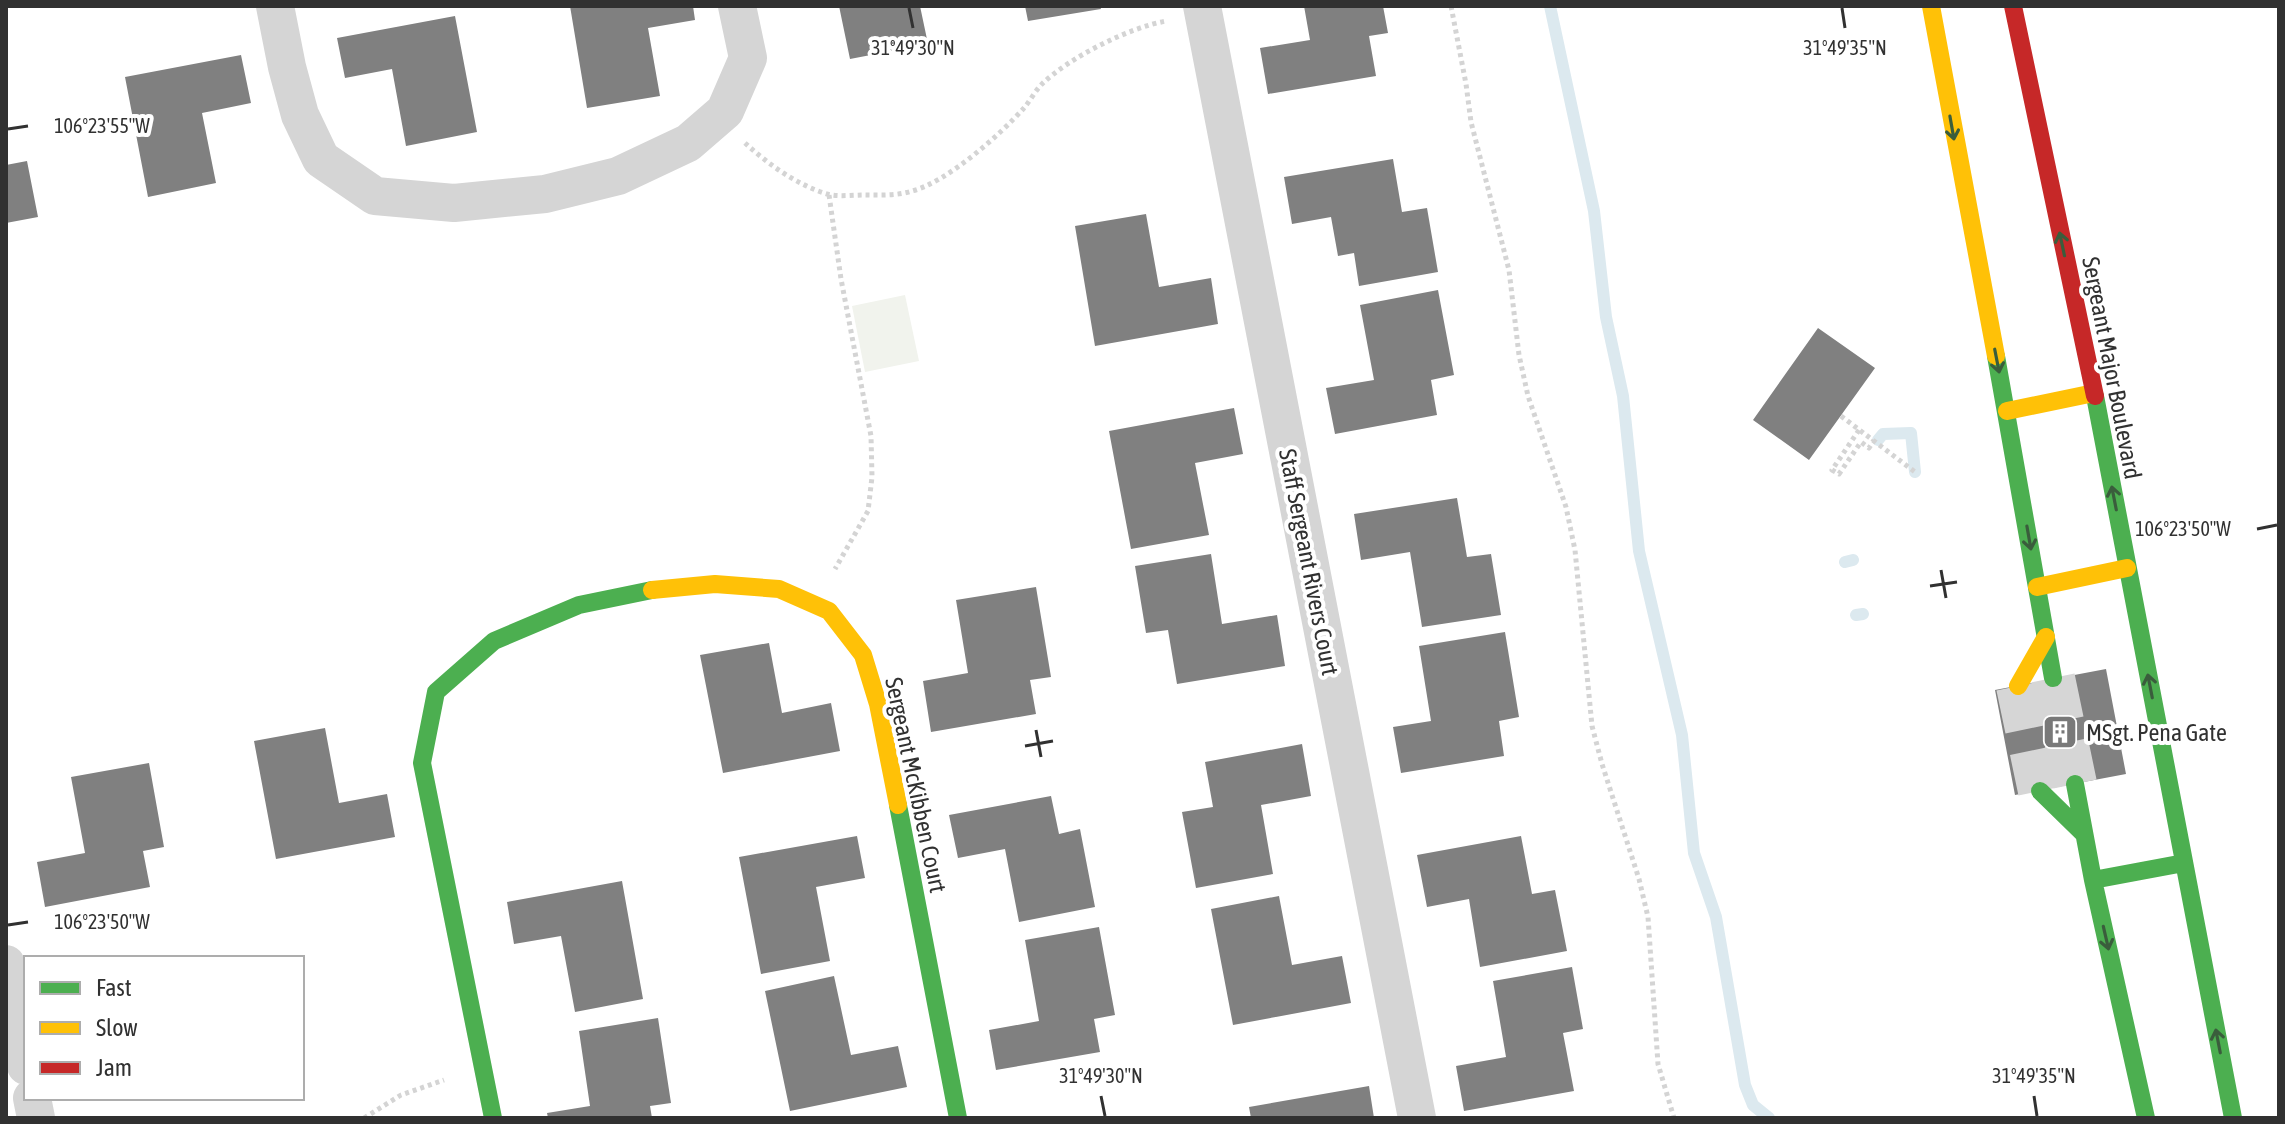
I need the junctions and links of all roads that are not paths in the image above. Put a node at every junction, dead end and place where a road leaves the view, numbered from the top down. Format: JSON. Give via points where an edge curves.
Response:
{"nodes":[{"id":1,"x":275,"y":6,"type":"edge"},
{"id":2,"x":737,"y":6,"type":"edge"},
{"id":3,"x":1931,"y":6,"type":"edge"},
{"id":4,"x":2013,"y":6,"type":"edge"},
{"id":5,"x":1202,"y":10,"type":"edge"},
{"id":6,"x":2094,"y":393,"type":"junction"},
{"id":7,"x":2007,"y":411,"type":"junction"},
{"id":8,"x":2127,"y":568,"type":"junction"},
{"id":9,"x":2037,"y":587,"type":"junction"},
{"id":10,"x":2046,"y":637,"type":"junction"},
{"id":11,"x":2072,"y":665,"type":"tunnel mouth"},
{"id":12,"x":2053,"y":678,"type":"tunnel mouth"},
{"id":13,"x":2018,"y":686,"type":"tunnel mouth"},
{"id":14,"x":2075,"y":784,"type":"tunnel mouth"},
{"id":15,"x":2040,"y":791,"type":"tunnel mouth"},
{"id":16,"x":2097,"y":792,"type":"tunnel mouth"},
{"id":17,"x":2083,"y":833,"type":"junction"},
{"id":18,"x":2184,"y":863,"type":"junction"},
{"id":19,"x":2093,"y":880,"type":"junction"},
{"id":20,"x":6,"y":964,"type":"edge"},
{"id":21,"x":24,"y":1056,"type":"edge"},
{"id":22,"x":493,"y":1118,"type":"edge"},
{"id":23,"x":958,"y":1118,"type":"edge"},
{"id":24,"x":1417,"y":1118,"type":"edge"},
{"id":25,"x":2146,"y":1118,"type":"edge"},
{"id":26,"x":2233,"y":1118,"type":"edge"}],
"edges":[{"from":1,"to":2,"type":"street","via":[[300,115],[321,159],[375,196],[454,203],[545,194],[618,176],[688,143],[725,111],[748,58]]},
{"from":3,"to":7,"type":"street","one_way":true},
{"from":6,"to":4,"type":"street","name":"Sergeant Major Boulevard","one_way":true},
{"from":5,"to":24,"type":"street","name":"Staff Sergeant Rivers Court"},
{"from":6,"to":7,"type":"street"},
{"from":8,"to":6,"type":"street","name":"Sergeant Major Boulevard","one_way":true},
{"from":7,"to":9,"type":"street","one_way":true},
{"from":8,"to":9,"type":"street"},
{"from":18,"to":8,"type":"street","name":"Sergeant Major Boulevard","one_way":true},
{"from":9,"to":10,"type":"street"},
{"from":10,"to":11,"type":"street"},
{"from":10,"to":12,"type":"street"},
{"from":10,"to":13,"type":"street"},
{"from":14,"to":17,"type":"street"},
{"from":15,"to":17,"type":"street"},
{"from":16,"to":17,"type":"street"},
{"from":17,"to":19,"type":"street"},
{"from":18,"to":19,"type":"street"},
{"from":26,"to":18,"type":"street","name":"Sergeant Major Boulevard","one_way":true},
{"from":19,"to":25,"type":"street","one_way":true},
{"from":20,"to":21,"type":"street"},
{"from":22,"to":23,"type":"street","name":"Sergeant McKibben Court","via":[[422,763],[436,692],[494,641],[579,605],[715,584],[779,589],[829,611],[863,655],[878,704]]}]}
